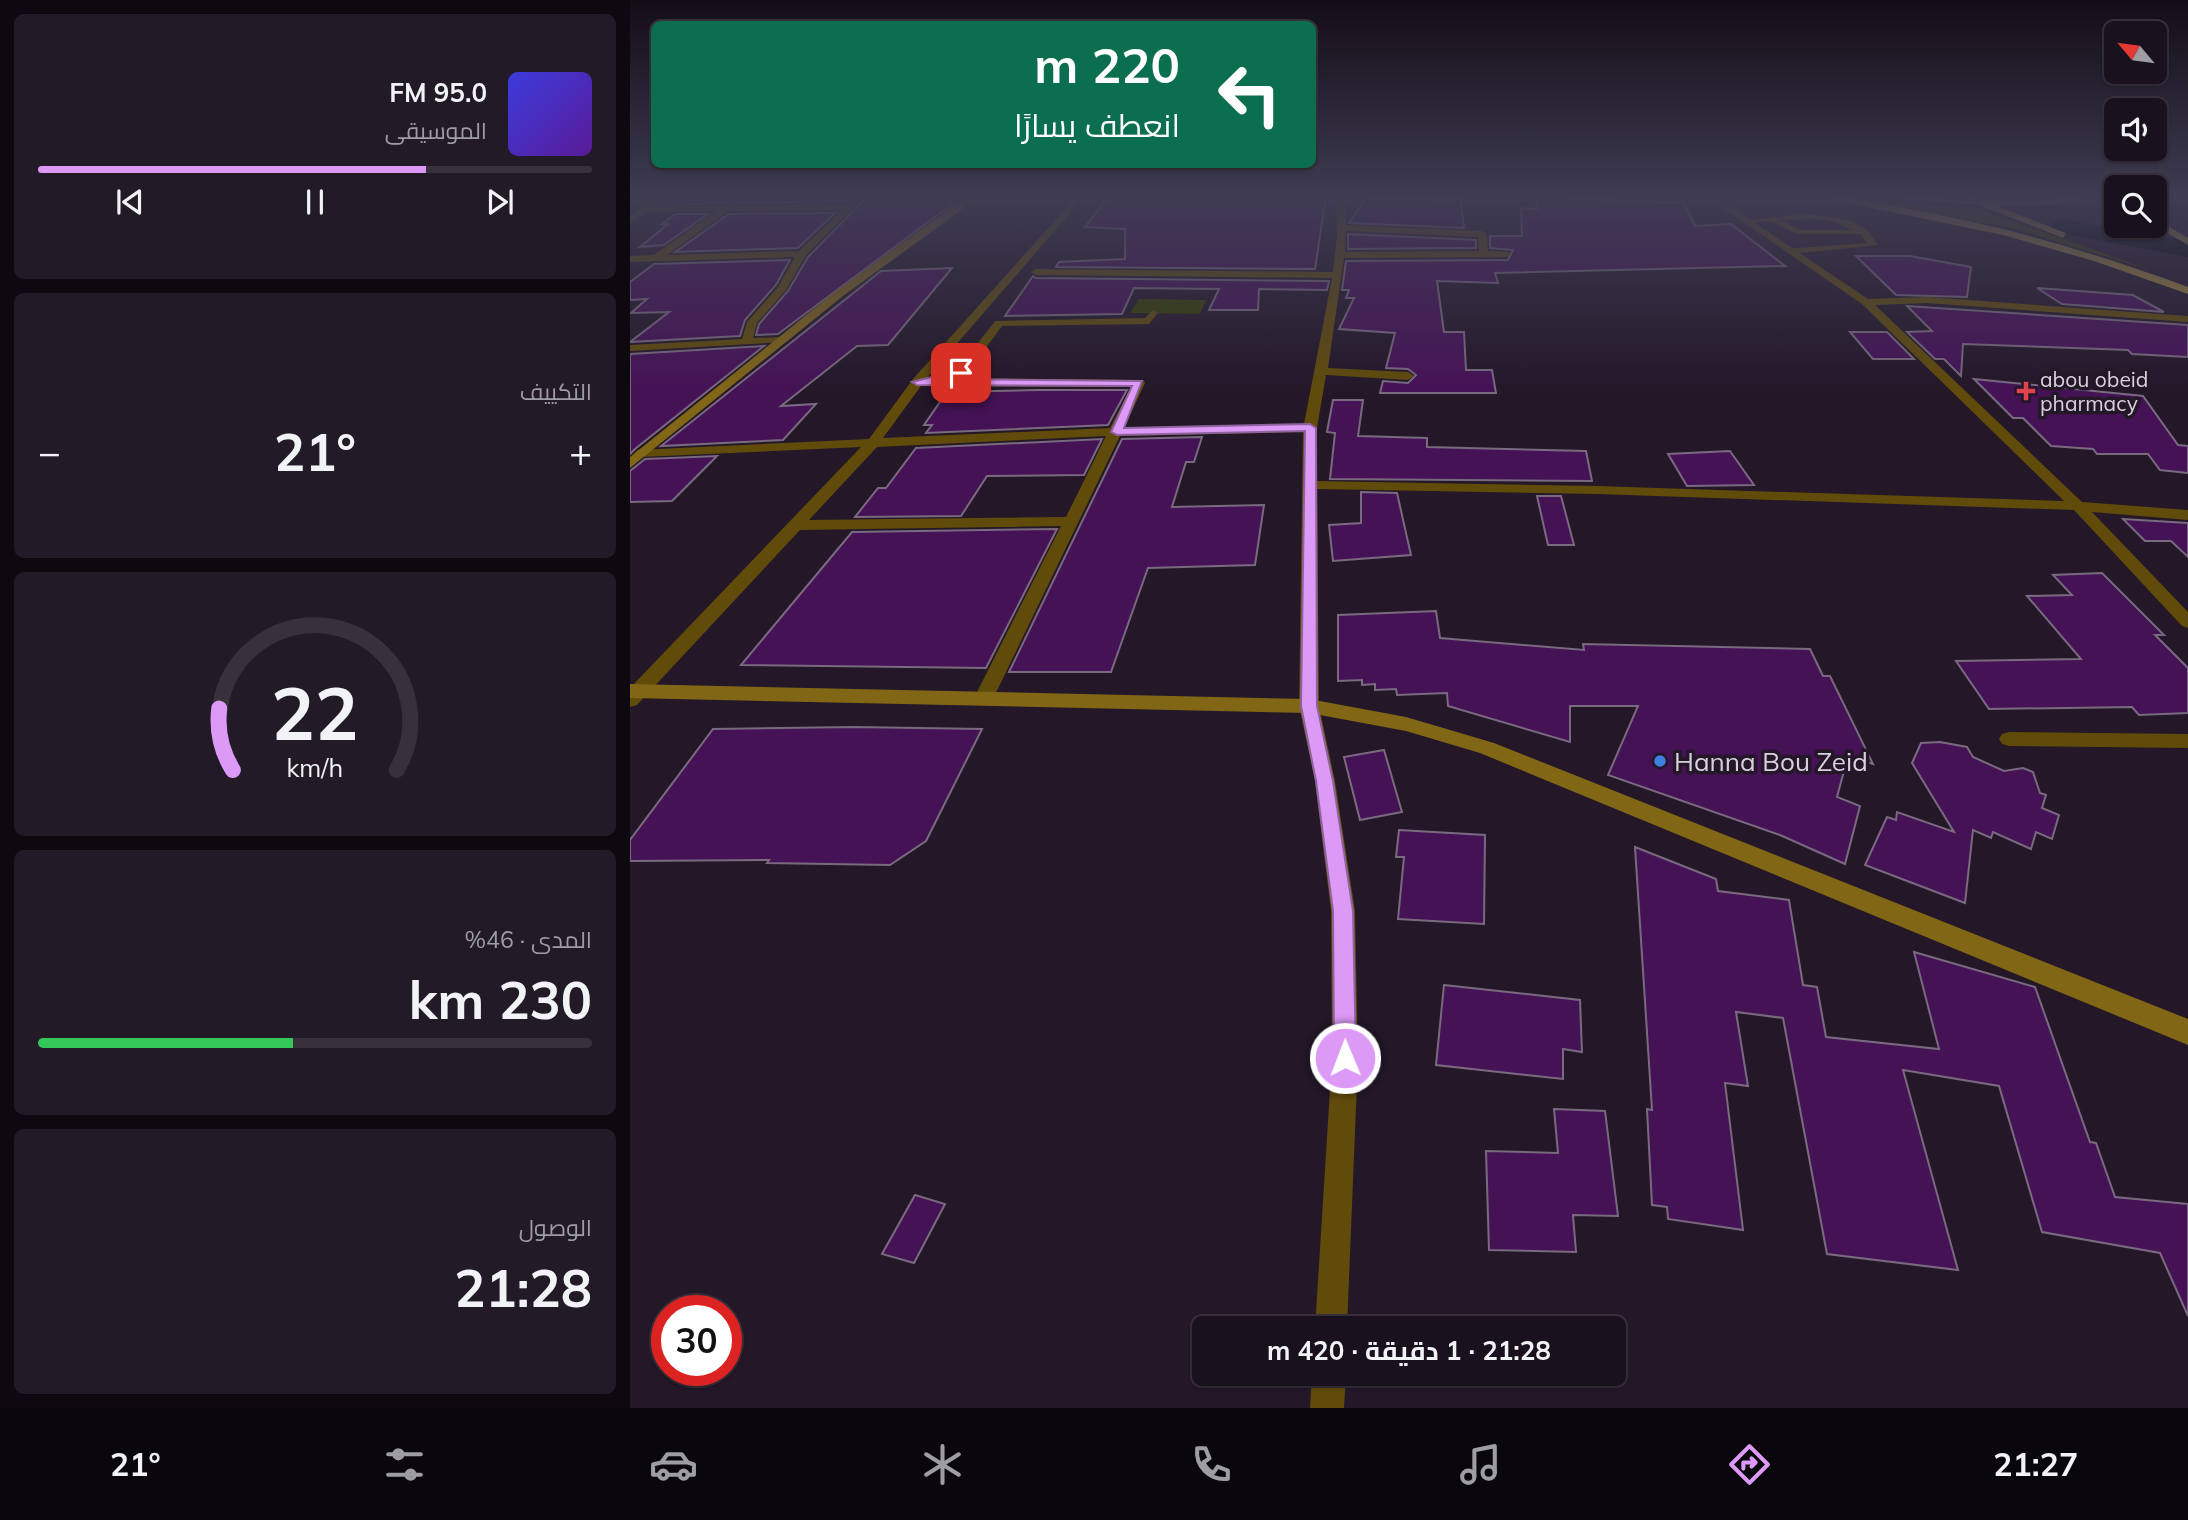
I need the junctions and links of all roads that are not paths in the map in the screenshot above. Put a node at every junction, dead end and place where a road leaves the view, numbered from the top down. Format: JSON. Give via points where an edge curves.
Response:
{"nodes":[{"id":1,"x":797,"y":262,"type":"edge"},
{"id":2,"x":886,"y":262,"type":"edge"},
{"id":3,"x":1023,"y":262,"type":"edge"},
{"id":4,"x":1339,"y":262,"type":"edge"},
{"id":5,"x":1382,"y":262,"type":"edge"},
{"id":6,"x":1805,"y":262,"type":"edge"},
{"id":7,"x":2106,"y":262,"type":"edge"},
{"id":8,"x":2133,"y":262,"type":"edge"},
{"id":9,"x":1339,"y":265,"type":"junction"},
{"id":10,"x":1035,"y":272,"type":"dead end"},
{"id":11,"x":2188,"y":283,"type":"edge"},
{"id":12,"x":2188,"y":291,"type":"edge"},
{"id":13,"x":1866,"y":302,"type":"junction"},
{"id":14,"x":1153,"y":313,"type":"dead end"},
{"id":15,"x":2188,"y":319,"type":"edge"},
{"id":16,"x":781,"y":340,"type":"junction"},
{"id":17,"x":747,"y":341,"type":"junction"},
{"id":18,"x":630,"y":348,"type":"edge"},
{"id":19,"x":1320,"y":371,"type":"junction"},
{"id":20,"x":1408,"y":376,"type":"dead end"},
{"id":21,"x":917,"y":382,"type":"junction"},
{"id":22,"x":1310,"y":428,"type":"junction"},
{"id":23,"x":1117,"y":432,"type":"junction"},
{"id":24,"x":873,"y":443,"type":"junction"},
{"id":25,"x":642,"y":453,"type":"junction"},
{"id":26,"x":630,"y":464,"type":"edge"},
{"id":27,"x":1312,"y":485,"type":"junction"},
{"id":28,"x":2078,"y":506,"type":"junction"},
{"id":29,"x":2188,"y":515,"type":"edge"},
{"id":30,"x":1073,"y":521,"type":"junction"},
{"id":31,"x":796,"y":526,"type":"junction"},
{"id":32,"x":2188,"y":622,"type":"edge"},
{"id":33,"x":632,"y":694,"type":"edge"},
{"id":34,"x":985,"y":696,"type":"junction"},
{"id":35,"x":1309,"y":706,"type":"junction"},
{"id":36,"x":2009,"y":738,"type":"dead end"},
{"id":37,"x":2188,"y":741,"type":"edge"},
{"id":38,"x":2188,"y":1031,"type":"edge"},
{"id":39,"x":1332,"y":1316,"type":"edge"},
{"id":40,"x":1328,"y":1386,"type":"edge"},
{"id":41,"x":1327,"y":1408,"type":"edge"}],
"edges":[{"from":1,"to":17,"type":"street","via":[[752,322]]},
{"from":2,"to":16,"type":"main road"},
{"from":3,"to":21,"type":"street"},
{"from":4,"to":9,"type":"street"},
{"from":5,"to":9,"type":"street"},
{"from":6,"to":13,"type":"street"},
{"from":7,"to":12,"type":"highway"},
{"from":8,"to":11,"type":"highway"},
{"from":9,"to":10,"type":"street"},
{"from":9,"to":19,"type":"street"},
{"from":13,"to":15,"type":"street","via":[[1927,299]]},
{"from":13,"to":28,"type":"street"},
{"from":14,"to":21,"type":"street","via":[[1149,321],[999,323],[961,373]]},
{"from":16,"to":17,"type":"street"},
{"from":16,"to":25,"type":"main road"},
{"from":17,"to":18,"type":"street"},
{"from":19,"to":20,"type":"street"},
{"from":19,"to":22,"type":"street"},
{"from":21,"to":23,"type":"street","via":[[1139,383]]},
{"from":21,"to":24,"type":"street"},
{"from":22,"to":23,"type":"street"},
{"from":22,"to":27,"type":"street"},
{"from":23,"to":24,"type":"street"},
{"from":23,"to":30,"type":"street"},
{"from":24,"to":25,"type":"street"},
{"from":24,"to":31,"type":"street"},
{"from":25,"to":26,"type":"main road"},
{"from":27,"to":28,"type":"street","via":[[1597,489]]},
{"from":27,"to":35,"type":"street"},
{"from":28,"to":29,"type":"street"},
{"from":28,"to":32,"type":"street"},
{"from":30,"to":31,"type":"street"},
{"from":30,"to":34,"type":"street"},
{"from":31,"to":33,"type":"street"},
{"from":33,"to":34,"type":"main road"},
{"from":34,"to":35,"type":"main road"},
{"from":35,"to":38,"type":"main road","via":[[1406,724],[1487,748]]},
{"from":35,"to":39,"type":"street","via":[[1325,781],[1343,911],[1345,1058]]},
{"from":36,"to":37,"type":"street"},
{"from":40,"to":41,"type":"street"}]}
